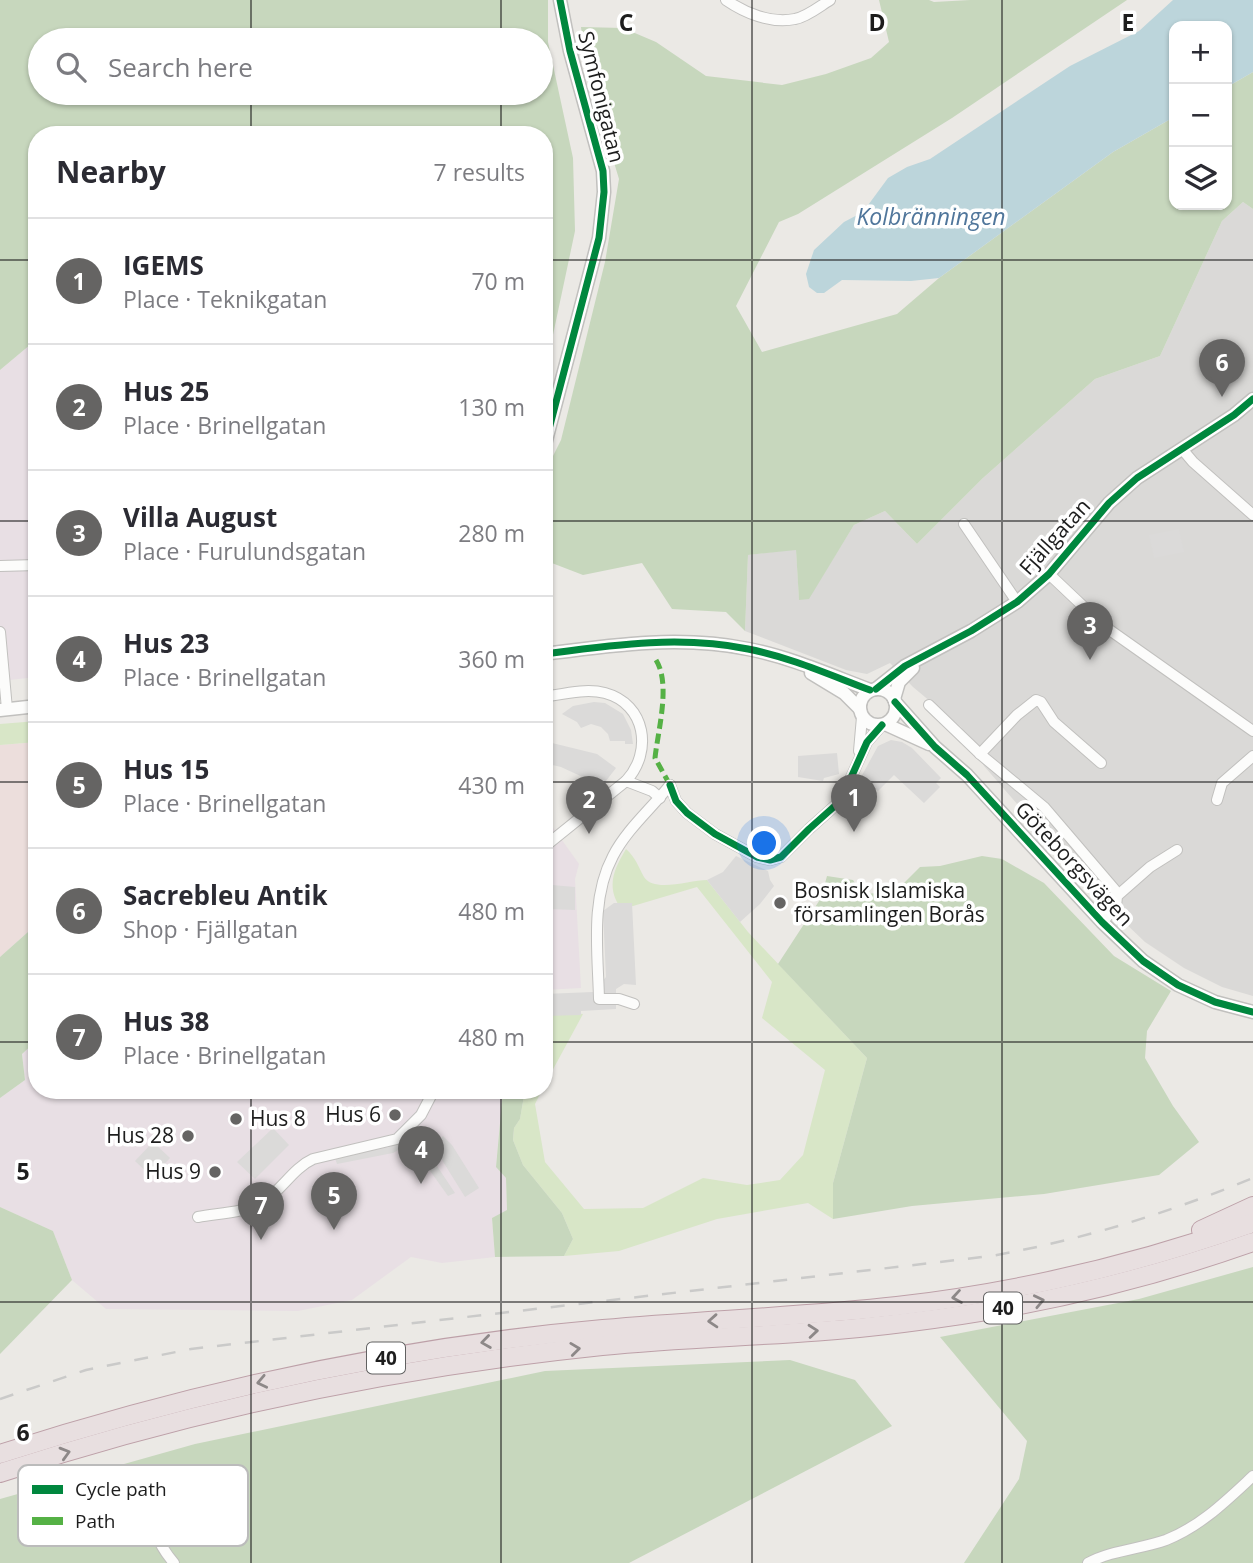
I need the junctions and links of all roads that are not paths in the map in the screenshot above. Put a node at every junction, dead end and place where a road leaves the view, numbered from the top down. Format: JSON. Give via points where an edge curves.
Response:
{"nodes":[{"id":1,"x":560,"y":0,"type":"edge"},
{"id":2,"x":726,"y":0,"type":"edge"},
{"id":3,"x":830,"y":0,"type":"edge"},
{"id":4,"x":1253,"y":399,"type":"edge"},
{"id":5,"x":553,"y":414,"type":"edge"},
{"id":6,"x":1182,"y":449,"type":"junction"},
{"id":7,"x":1253,"y":516,"type":"edge"},
{"id":8,"x":964,"y":524,"type":"dead end"},
{"id":9,"x":28,"y":565,"type":"edge"},
{"id":10,"x":0,"y":566,"type":"edge"},
{"id":11,"x":1049,"y":573,"type":"junction"},
{"id":12,"x":1017,"y":602,"type":"junction"},
{"id":13,"x":0,"y":632,"type":"edge"},
{"id":14,"x":553,"y":653,"type":"edge"},
{"id":15,"x":923,"y":658,"type":"junction"},
{"id":16,"x":796,"y":664,"type":"junction"},
{"id":17,"x":873,"y":690,"type":"junction"},
{"id":18,"x":553,"y":696,"type":"edge"},
{"id":19,"x":895,"y":701,"type":"junction"},
{"id":20,"x":929,"y":705,"type":"dead end"},
{"id":21,"x":28,"y":707,"type":"edge"},
{"id":22,"x":4,"y":710,"type":"edge"},
{"id":23,"x":860,"y":712,"type":"junction"},
{"id":24,"x":884,"y":724,"type":"junction"},
{"id":25,"x":1253,"y":731,"type":"edge"},
{"id":26,"x":935,"y":747,"type":"junction"},
{"id":27,"x":980,"y":754,"type":"junction"},
{"id":28,"x":1253,"y":756,"type":"edge"},
{"id":29,"x":857,"y":760,"type":"junction"},
{"id":30,"x":1101,"y":763,"type":"dead end"},
{"id":31,"x":626,"y":781,"type":"junction"},
{"id":32,"x":660,"y":798,"type":"junction"},
{"id":33,"x":1217,"y":800,"type":"dead end"},
{"id":34,"x":553,"y":840,"type":"edge"},
{"id":35,"x":1177,"y":850,"type":"dead end"},
{"id":36,"x":1117,"y":896,"type":"junction"},
{"id":37,"x":1102,"y":922,"type":"junction"},
{"id":38,"x":634,"y":1004,"type":"dead end"},
{"id":39,"x":1253,"y":1012,"type":"edge"},
{"id":40,"x":429,"y":1099,"type":"edge"},
{"id":41,"x":1253,"y":1206,"type":"edge"},
{"id":42,"x":198,"y":1217,"type":"dead end"},
{"id":43,"x":1253,"y":1223,"type":"edge"},
{"id":44,"x":1253,"y":1242,"type":"edge"},
{"id":45,"x":1072,"y":1275,"type":"junction"},
{"id":46,"x":0,"y":1454,"type":"edge"},
{"id":47,"x":25,"y":1465,"type":"edge"},
{"id":48,"x":18,"y":1467,"type":"edge"},
{"id":49,"x":0,"y":1473,"type":"edge"},
{"id":50,"x":1253,"y":1476,"type":"edge"},
{"id":51,"x":160,"y":1546,"type":"edge"},
{"id":52,"x":174,"y":1563,"type":"edge"},
{"id":53,"x":1088,"y":1563,"type":"edge"}],
"edges":[{"from":1,"to":5,"type":"street","name":"Symfonigatan","via":[[603,171],[604,192],[599,238]]},
{"from":2,"to":3,"type":"street","via":[[743,12],[795,19]]},
{"from":4,"to":6,"type":"street","name":"Fjällgatan"},
{"from":6,"to":7,"type":"street"},
{"from":6,"to":11,"type":"street","name":"Fjällgatan","via":[[1109,503]]},
{"from":8,"to":12,"type":"street"},
{"from":9,"to":10,"type":"street"},
{"from":11,"to":12,"type":"street","name":"Fjällgatan"},
{"from":11,"to":25,"type":"street","via":[[1104,626]]},
{"from":12,"to":15,"type":"street","name":"Fjällgatan"},
{"from":13,"to":22,"type":"street"},
{"from":14,"to":16,"type":"street","via":[[621,644],[692,642],[746,648]]},
{"from":15,"to":17,"type":"street","name":"Fjällgatan"},
{"from":15,"to":19,"type":"street","name":"Fjällgatan","via":[[899,682]]},
{"from":16,"to":17,"type":"street"},
{"from":16,"to":23,"type":"street","via":[[844,693]]},
{"from":17,"to":19,"type":"street","via":[[885,690]]},
{"from":17,"to":23,"type":"street","via":[[861,699]]},
{"from":18,"to":31,"type":"street","via":[[603,692],[630,707],[641,725],[643,746],[636,770]]},
{"from":19,"to":24,"type":"street","via":[[894,715]]},
{"from":19,"to":26,"type":"street","name":"Göteborgsvägen"},
{"from":20,"to":27,"type":"street"},
{"from":21,"to":22,"type":"street"},
{"from":23,"to":24,"type":"street","via":[[871,724]]},
{"from":23,"to":29,"type":"street"},
{"from":24,"to":26,"type":"street","name":"Göteborgsvägen"},
{"from":24,"to":29,"type":"street"},
{"from":26,"to":37,"type":"street","name":"Göteborgsvägen","via":[[967,775]]},
{"from":27,"to":30,"type":"street","via":[[1036,700]]},
{"from":27,"to":36,"type":"street","via":[[1044,807]]},
{"from":28,"to":33,"type":"street","via":[[1222,783]]},
{"from":29,"to":32,"type":"street","via":[[837,804],[781,857],[770,860],[711,831],[676,801],[670,785]]},
{"from":31,"to":32,"type":"street"},
{"from":31,"to":34,"type":"street"},
{"from":32,"to":38,"type":"street","via":[[617,850],[600,895],[598,999]]},
{"from":35,"to":36,"type":"street"},
{"from":36,"to":37,"type":"street","via":[[1116,907]]},
{"from":37,"to":39,"type":"street","name":"Göteborgsvägen","via":[[1143,961],[1178,985]]},
{"from":40,"to":42,"type":"street","via":[[421,1115],[397,1139],[313,1158],[262,1202]]},
{"from":41,"to":45,"type":"highway","via":[[1198,1231]]},
{"from":43,"to":45,"type":"highway","number":"40"},
{"from":47,"to":44,"type":"highway","number":"40","one_way":true,"via":[[244,1405],[406,1372],[605,1346],[901,1324],[960,1315],[1110,1286]]},
{"from":45,"to":46,"type":"highway","number":"40","one_way":true,"via":[[897,1306],[602,1329],[403,1355],[240,1387]]},
{"from":49,"to":48,"type":"highway","number":"40","one_way":true},
{"from":50,"to":53,"type":"street","via":[[1189,1529]]},
{"from":51,"to":52,"type":"street"}]}
